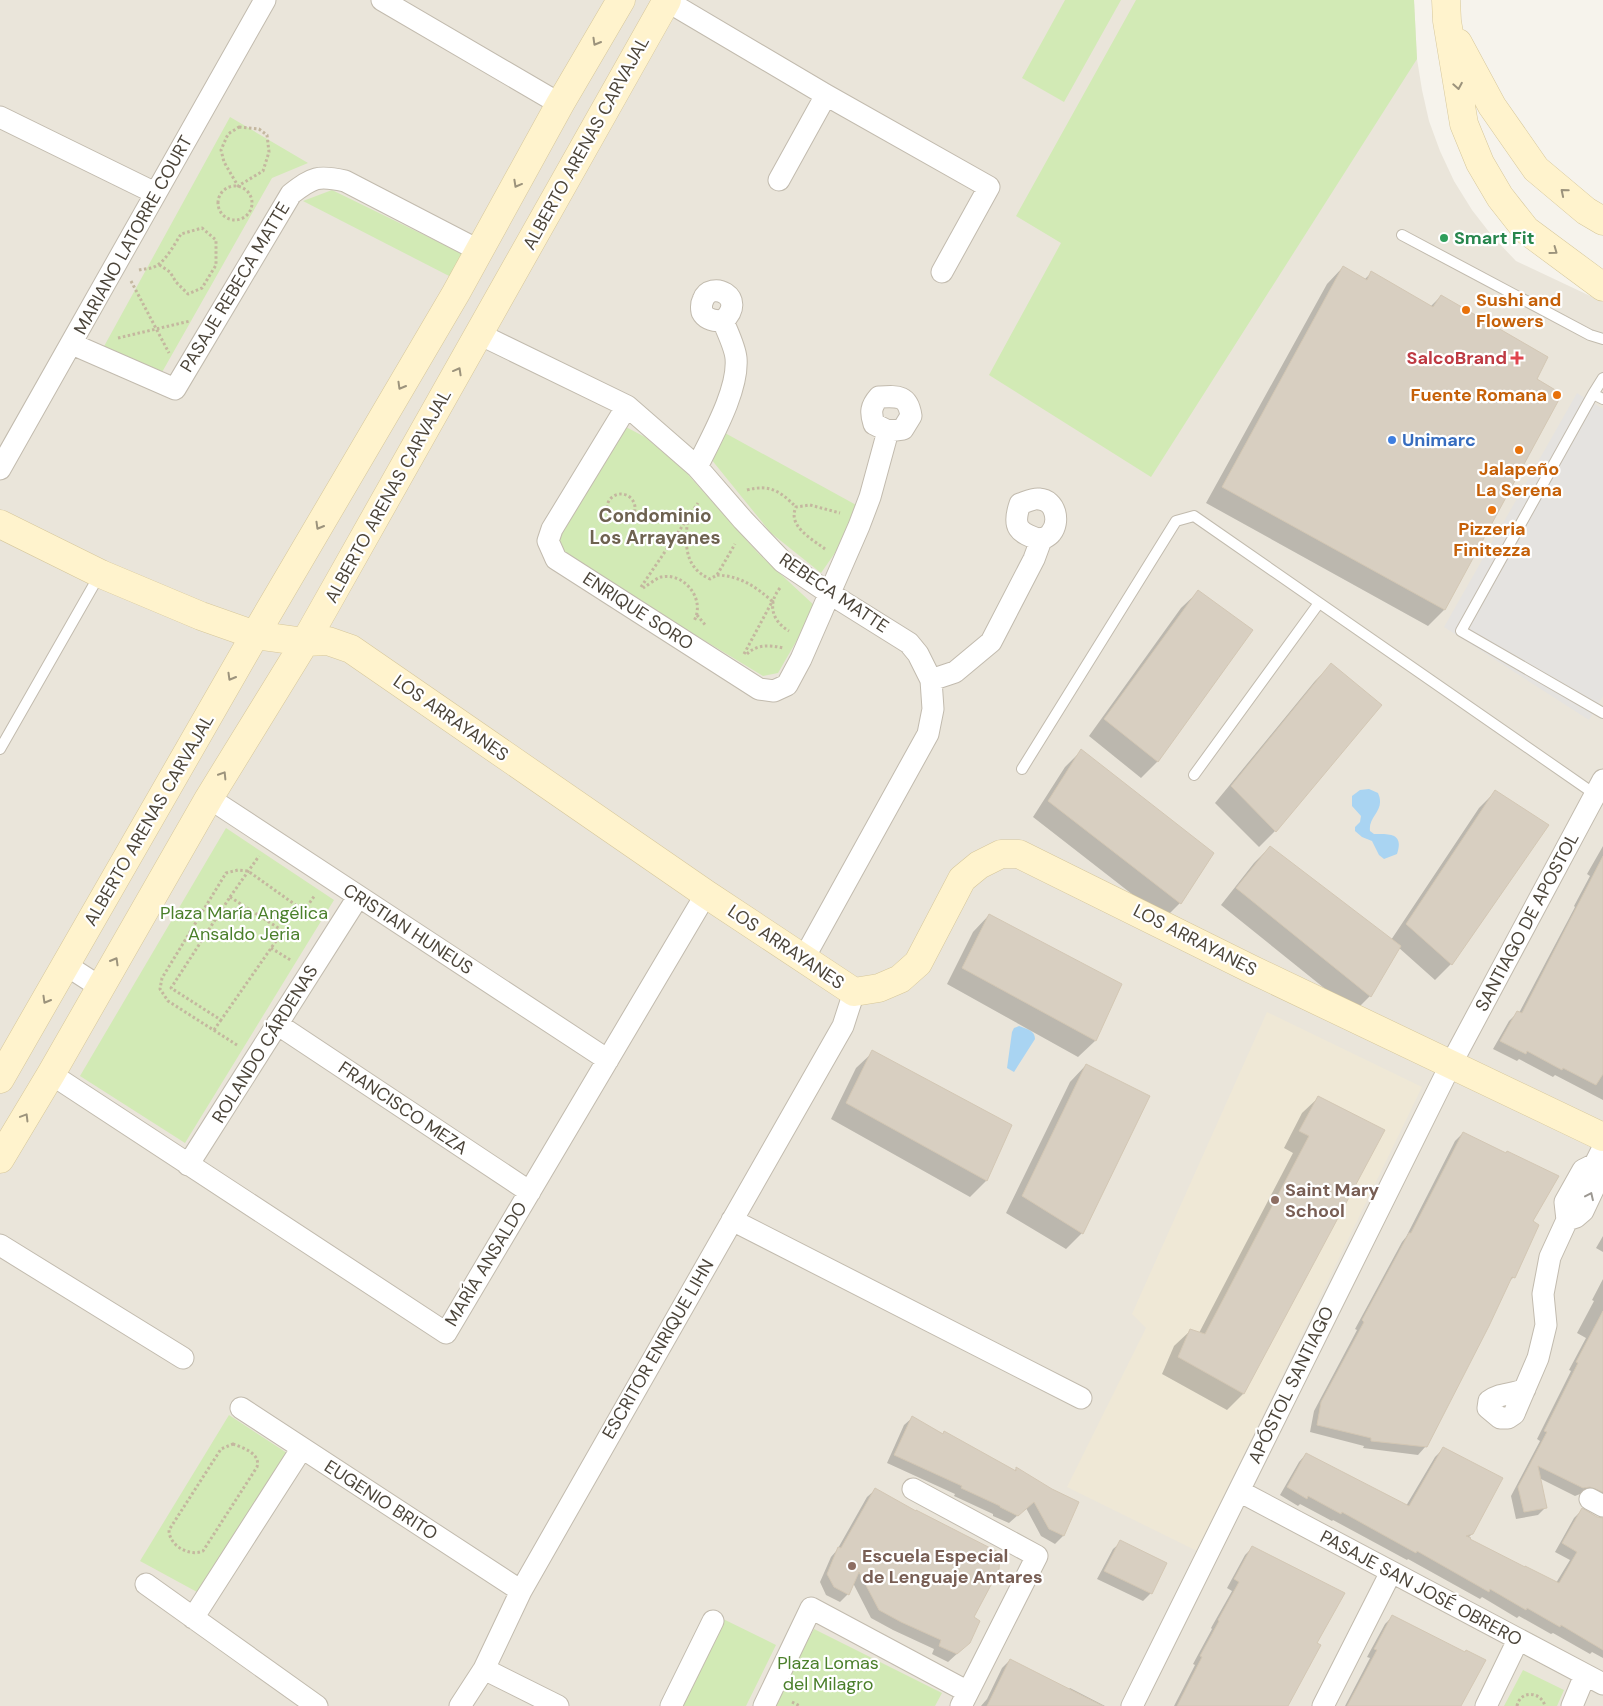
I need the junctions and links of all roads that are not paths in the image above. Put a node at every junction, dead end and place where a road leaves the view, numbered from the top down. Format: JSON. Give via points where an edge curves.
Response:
{"nodes":[{"id":1,"x":265,"y":0,"type":"edge"},
{"id":2,"x":382,"y":0,"type":"edge"},
{"id":3,"x":621,"y":0,"type":"edge"},
{"id":4,"x":667,"y":0,"type":"edge"},
{"id":5,"x":1446,"y":10,"type":"edge"},
{"id":6,"x":826,"y":96,"type":"junction"},
{"id":7,"x":560,"y":104,"type":"junction"},
{"id":8,"x":2,"y":123,"type":"edge"},
{"id":9,"x":779,"y":180,"type":"dead end"},
{"id":10,"x":155,"y":194,"type":"junction"},
{"id":11,"x":1603,"y":220,"type":"edge"},
{"id":12,"x":1402,"y":235,"type":"dead end"},
{"id":13,"x":480,"y":251,"type":"junction"},
{"id":14,"x":942,"y":272,"type":"dead end"},
{"id":15,"x":1603,"y":287,"type":"edge"},
{"id":16,"x":723,"y":321,"type":"dead end"},
{"id":17,"x":479,"y":334,"type":"junction"},
{"id":18,"x":1603,"y":339,"type":"edge"},
{"id":19,"x":75,"y":346,"type":"junction"},
{"id":20,"x":1603,"y":378,"type":"edge"},
{"id":21,"x":1593,"y":394,"type":"junction"},
{"id":22,"x":1603,"y":399,"type":"edge"},
{"id":23,"x":627,"y":406,"type":"junction"},
{"id":24,"x":888,"y":431,"type":"dead end"},
{"id":25,"x":697,"y":467,"type":"junction"},
{"id":26,"x":0,"y":469,"type":"edge"},
{"id":27,"x":0,"y":524,"type":"edge"},
{"id":28,"x":1041,"y":540,"type":"dead end"},
{"id":29,"x":101,"y":574,"type":"junction"},
{"id":30,"x":829,"y":593,"type":"junction"},
{"id":31,"x":1319,"y":603,"type":"junction"},
{"id":32,"x":255,"y":635,"type":"junction"},
{"id":33,"x":305,"y":642,"type":"junction"},
{"id":34,"x":930,"y":680,"type":"junction"},
{"id":35,"x":1603,"y":712,"type":"edge"},
{"id":36,"x":0,"y":749,"type":"edge"},
{"id":37,"x":1022,"y":769,"type":"dead end"},
{"id":38,"x":1194,"y":775,"type":"dead end"},
{"id":39,"x":1599,"y":788,"type":"edge"},
{"id":40,"x":209,"y":798,"type":"junction"},
{"id":41,"x":706,"y":894,"type":"junction"},
{"id":42,"x":358,"y":897,"type":"junction"},
{"id":43,"x":804,"y":958,"type":"junction"},
{"id":44,"x":66,"y":965,"type":"junction"},
{"id":45,"x":100,"y":987,"type":"junction"},
{"id":46,"x":854,"y":992,"type":"junction"},
{"id":47,"x":277,"y":1024,"type":"junction"},
{"id":48,"x":608,"y":1060,"type":"junction"},
{"id":49,"x":1451,"y":1064,"type":"junction"},
{"id":50,"x":51,"y":1074,"type":"junction"},
{"id":51,"x":0,"y":1079,"type":"edge"},
{"id":52,"x":1603,"y":1136,"type":"edge"},
{"id":53,"x":1599,"y":1156,"type":"edge"},
{"id":54,"x":0,"y":1159,"type":"edge"},
{"id":55,"x":188,"y":1165,"type":"junction"},
{"id":56,"x":530,"y":1192,"type":"junction"},
{"id":57,"x":732,"y":1220,"type":"junction"},
{"id":58,"x":0,"y":1245,"type":"edge"},
{"id":59,"x":183,"y":1358,"type":"dead end"},
{"id":60,"x":1524,"y":1389,"type":"dead end"},
{"id":61,"x":1081,"y":1398,"type":"dead end"},
{"id":62,"x":241,"y":1408,"type":"dead end"},
{"id":63,"x":302,"y":1448,"type":"junction"},
{"id":64,"x":913,"y":1489,"type":"dead end"},
{"id":65,"x":1239,"y":1491,"type":"junction"},
{"id":66,"x":1391,"y":1572,"type":"junction"},
{"id":67,"x":146,"y":1584,"type":"dead end"},
{"id":68,"x":521,"y":1591,"type":"junction"},
{"id":69,"x":194,"y":1618,"type":"junction"},
{"id":70,"x":713,"y":1621,"type":"dead end"},
{"id":71,"x":1518,"y":1640,"type":"junction"},
{"id":72,"x":484,"y":1669,"type":"junction"},
{"id":73,"x":1594,"y":1680,"type":"edge"},
{"id":74,"x":965,"y":1699,"type":"edge"},
{"id":75,"x":317,"y":1706,"type":"edge"},
{"id":76,"x":460,"y":1706,"type":"edge"},
{"id":77,"x":558,"y":1706,"type":"edge"},
{"id":78,"x":670,"y":1706,"type":"edge"},
{"id":79,"x":764,"y":1706,"type":"edge"},
{"id":80,"x":1132,"y":1706,"type":"edge"},
{"id":81,"x":1323,"y":1706,"type":"edge"},
{"id":82,"x":1486,"y":1706,"type":"edge"},
{"id":83,"x":1572,"y":1706,"type":"edge"}],
"edges":[{"from":1,"to":10,"type":"street","name":"MARIANO LATORRE COURT"},
{"from":2,"to":7,"type":"street"},
{"from":3,"to":7,"type":"street","name":"ALBERTO ARENAS CARVAJAL","one_way":true},
{"from":4,"to":6,"type":"street"},
{"from":4,"to":17,"type":"street","name":"ALBERTO ARENAS CARVAJAL"},
{"from":11,"to":5,"type":"street","one_way":true,"via":[[1536,169],[1492,106]]},
{"from":5,"to":15,"type":"street","one_way":true,"via":[[1464,124],[1480,162],[1526,230]]},
{"from":6,"to":9,"type":"street"},
{"from":6,"to":14,"type":"street","via":[[989,187]]},
{"from":7,"to":13,"type":"street","name":"ALBERTO ARENAS CARVAJAL","one_way":true},
{"from":8,"to":10,"type":"street"},
{"from":10,"to":19,"type":"street","name":"MARIANO LATORRE COURT","via":[[122,265]]},
{"from":12,"to":18,"type":"lane"},
{"from":13,"to":19,"type":"street","name":"PASAJE REBECA MATTE","via":[[345,181],[326,176],[306,182],[291,194],[175,389]]},
{"from":13,"to":32,"type":"street","name":"ALBERTO ARENAS CARVAJAL","one_way":true},
{"from":16,"to":25,"type":"street","via":[[736,357],[733,383],[721,419]]},
{"from":17,"to":23,"type":"street","name":"REBECA MATTE"},
{"from":33,"to":17,"type":"street","name":"ALBERTO ARENAS CARVAJAL","one_way":true},
{"from":19,"to":26,"type":"street","name":"MARIANO LATORRE COURT"},
{"from":20,"to":21,"type":"lane"},
{"from":21,"to":22,"type":"lane"},
{"from":21,"to":35,"type":"lane","via":[[1461,631]]},
{"from":23,"to":25,"type":"street","name":"REBECA MATTE"},
{"from":23,"to":30,"type":"street","name":"ENRIQUE SORO","via":[[552,529],[548,541],[556,559],[760,689],[774,691],[787,685]]},
{"from":24,"to":30,"type":"street","name":"ENRIQUE SORO","via":[[870,497]]},
{"from":25,"to":30,"type":"street","name":"REBECA MATTE","via":[[783,562]]},
{"from":27,"to":29,"type":"street","name":"LOS ARRAYANES"},
{"from":28,"to":34,"type":"street","via":[[1034,560],[991,642],[955,672]]},
{"from":29,"to":32,"type":"street","name":"LOS ARRAYANES","via":[[200,616]]},
{"from":29,"to":36,"type":"lane"},
{"from":30,"to":34,"type":"street","name":"REBECA MATTE","via":[[909,643],[922,660]]},
{"from":31,"to":37,"type":"lane","via":[[1194,516],[1176,521]]},
{"from":31,"to":38,"type":"lane"},
{"from":31,"to":39,"type":"lane"},
{"from":32,"to":33,"type":"street","name":"LOS ARRAYANES"},
{"from":32,"to":44,"type":"street","name":"ALBERTO ARENAS CARVAJAL","one_way":true},
{"from":40,"to":33,"type":"street","name":"ALBERTO ARENAS CARVAJAL","one_way":true},
{"from":33,"to":41,"type":"street","name":"LOS ARRAYANES","via":[[328,641],[351,649]]},
{"from":34,"to":43,"type":"street","name":"REBECA MATTE","via":[[933,709],[928,734]]},
{"from":39,"to":49,"type":"street","name":"SANTIAGO DE APOSTOL"},
{"from":40,"to":42,"type":"street","name":"CRISTIAN HUNEUS"},
{"from":45,"to":40,"type":"street","name":"ALBERTO ARENAS CARVAJAL","one_way":true},
{"from":41,"to":43,"type":"street","name":"LOS ARRAYANES"},
{"from":41,"to":48,"type":"street","name":"MARÍA ANSALDO"},
{"from":42,"to":47,"type":"street","name":"ROLANDO CÁRDENAS"},
{"from":42,"to":48,"type":"street","name":"CRISTIAN HUNEUS"},
{"from":43,"to":46,"type":"street","name":"LOS ARRAYANES"},
{"from":44,"to":45,"type":"street"},
{"from":44,"to":51,"type":"street","name":"ALBERTO ARENAS CARVAJAL","one_way":true},
{"from":45,"to":50,"type":"street","name":"ALBERTO ARENAS CARVAJAL"},
{"from":46,"to":49,"type":"street","name":"LOS ARRAYANES","via":[[879,988],[900,979],[918,963],[962,879],[979,864],[1001,854],[1019,854]]},
{"from":46,"to":57,"type":"street","name":"ESCRITOR ENRIQUE LIHN","via":[[843,1026]]},
{"from":47,"to":55,"type":"street","name":"ROLANDO CÁRDENAS"},
{"from":47,"to":56,"type":"street","name":"FRANCISCO MEZA"},
{"from":48,"to":56,"type":"street","name":"MARÍA ANSALDO"},
{"from":49,"to":52,"type":"street","name":"LOS ARRAYANES"},
{"from":49,"to":65,"type":"street","name":"APÓSTOL SANTIAGO"},
{"from":54,"to":50,"type":"street","name":"ALBERTO ARENAS CARVAJAL","one_way":true},
{"from":50,"to":55,"type":"street","name":"MARÍA ANSALDO"},
{"from":53,"to":60,"type":"street","via":[[1583,1170],[1565,1202],[1567,1220],[1550,1256],[1543,1294],[1546,1325],[1538,1358]]},
{"from":55,"to":56,"type":"street","name":"MARÍA ANSALDO","via":[[446,1333]]},
{"from":57,"to":61,"type":"street"},
{"from":57,"to":68,"type":"street","name":"ESCRITOR ENRIQUE LIHN"},
{"from":58,"to":59,"type":"street"},
{"from":62,"to":63,"type":"street","name":"EUGENIO BRITO"},
{"from":63,"to":68,"type":"street","name":"EUGENIO BRITO"},
{"from":63,"to":69,"type":"street"},
{"from":64,"to":74,"type":"street","via":[[1037,1556]]},
{"from":65,"to":66,"type":"street","name":"PASAJE SAN JOSÉ OBRERO"},
{"from":65,"to":80,"type":"street","name":"APÓSTOL SANTIAGO"},
{"from":66,"to":71,"type":"street","name":"PASAJE SAN JOSÉ OBRERO"},
{"from":66,"to":81,"type":"street"},
{"from":67,"to":69,"type":"street"},
{"from":68,"to":72,"type":"street","name":"ESCRITOR ENRIQUE LIHN"},
{"from":69,"to":75,"type":"street"},
{"from":70,"to":78,"type":"street"},
{"from":71,"to":73,"type":"street","name":"PASAJE SAN JOSÉ OBRERO"},
{"from":71,"to":82,"type":"street"},
{"from":72,"to":76,"type":"street","name":"ESCRITOR ENRIQUE LIHN"},
{"from":72,"to":77,"type":"street"},
{"from":73,"to":83,"type":"street"},
{"from":74,"to":79,"type":"street","via":[[811,1608]]}]}
